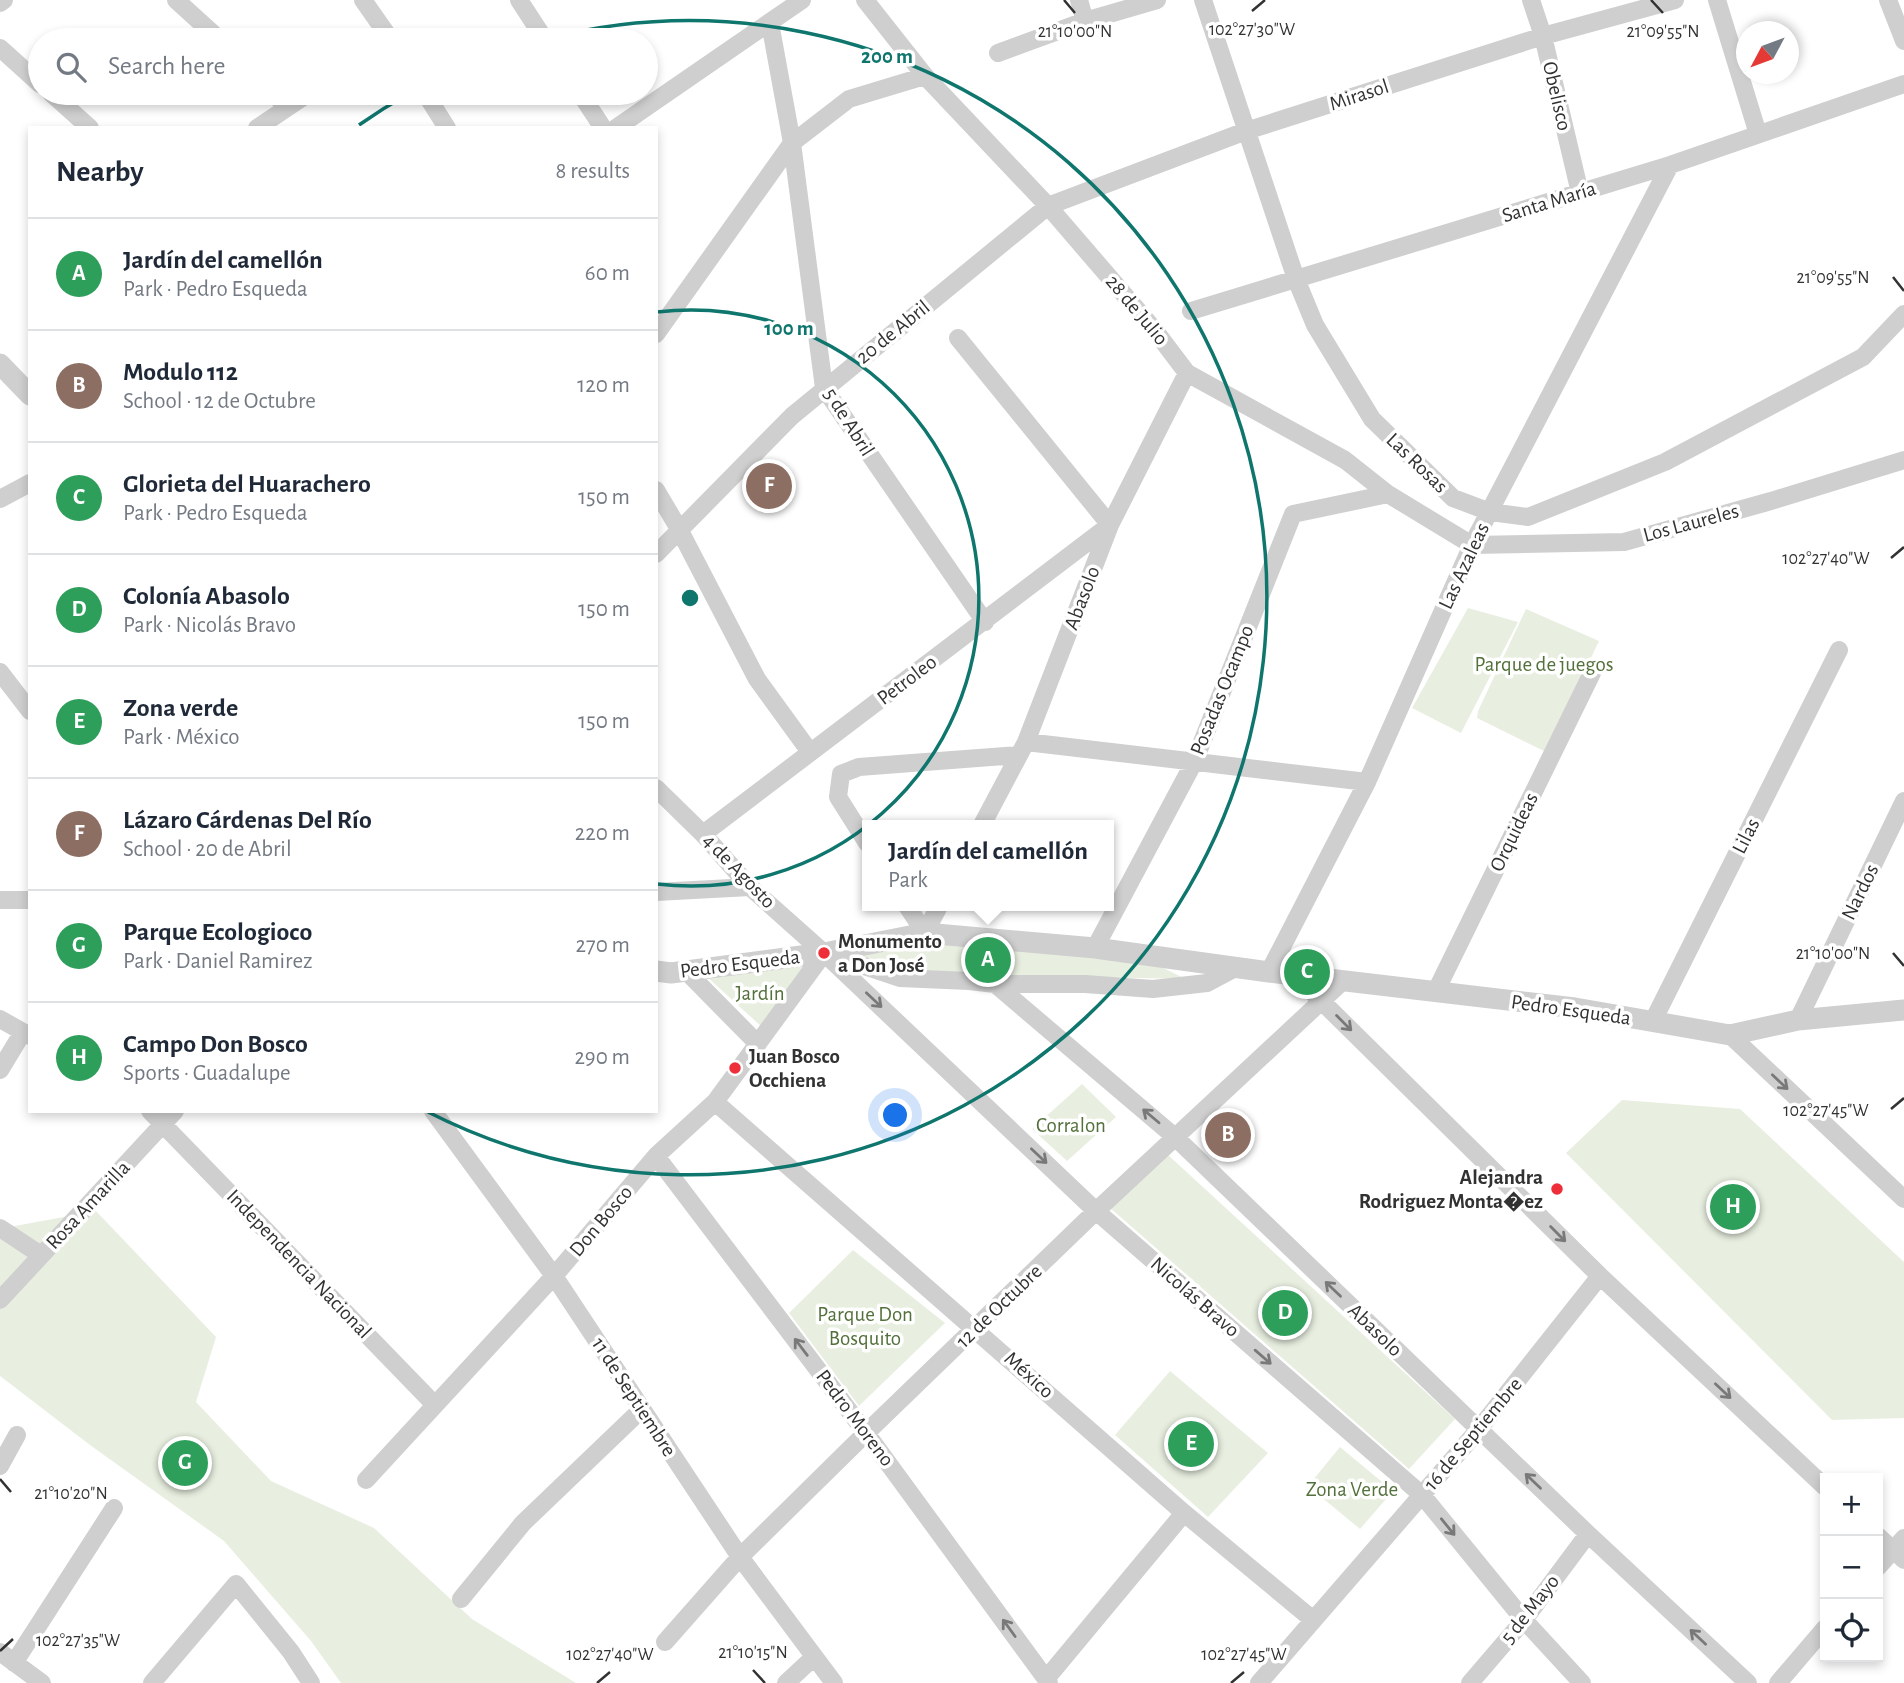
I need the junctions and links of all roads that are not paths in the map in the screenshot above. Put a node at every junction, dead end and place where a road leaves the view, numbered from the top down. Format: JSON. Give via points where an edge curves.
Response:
{"nodes":[{"id":1,"x":176,"y":0,"type":"edge"},
{"id":2,"x":363,"y":0,"type":"edge"},
{"id":3,"x":519,"y":0,"type":"edge"},
{"id":4,"x":802,"y":0,"type":"edge"},
{"id":5,"x":865,"y":0,"type":"edge"},
{"id":6,"x":1079,"y":0,"type":"edge"},
{"id":7,"x":1157,"y":0,"type":"edge"},
{"id":8,"x":1203,"y":0,"type":"edge"},
{"id":9,"x":1531,"y":0,"type":"edge"},
{"id":10,"x":1675,"y":0,"type":"edge"},
{"id":11,"x":1717,"y":0,"type":"edge"},
{"id":12,"x":1888,"y":0,"type":"edge"},
{"id":13,"x":1085,"y":21,"type":"junction"},
{"id":14,"x":769,"y":23,"type":"junction"},
{"id":15,"x":207,"y":28,"type":"edge"},
{"id":16,"x":383,"y":28,"type":"edge"},
{"id":17,"x":537,"y":28,"type":"edge"},
{"id":18,"x":1543,"y":36,"type":"junction"},
{"id":19,"x":1904,"y":41,"type":"edge"},
{"id":20,"x":0,"y":48,"type":"edge"},
{"id":21,"x":998,"y":53,"type":"dead end"},
{"id":22,"x":28,"y":73,"type":"edge"},
{"id":23,"x":925,"y":76,"type":"junction"},
{"id":24,"x":1904,"y":84,"type":"edge"},
{"id":25,"x":658,"y":99,"type":"edge"},
{"id":26,"x":64,"y":105,"type":"edge"},
{"id":27,"x":276,"y":105,"type":"edge"},
{"id":28,"x":433,"y":105,"type":"edge"},
{"id":29,"x":588,"y":105,"type":"edge"},
{"id":30,"x":650,"y":105,"type":"edge"},
{"id":31,"x":88,"y":126,"type":"edge"},
{"id":32,"x":259,"y":126,"type":"edge"},
{"id":33,"x":446,"y":126,"type":"edge"},
{"id":34,"x":602,"y":126,"type":"edge"},
{"id":35,"x":619,"y":126,"type":"edge"},
{"id":36,"x":1246,"y":131,"type":"junction"},
{"id":37,"x":1758,"y":134,"type":"junction"},
{"id":38,"x":792,"y":143,"type":"junction"},
{"id":39,"x":1670,"y":166,"type":"junction"},
{"id":40,"x":1580,"y":193,"type":"junction"},
{"id":41,"x":1048,"y":206,"type":"junction"},
{"id":42,"x":1296,"y":279,"type":"junction"},
{"id":43,"x":1191,"y":311,"type":"dead end"},
{"id":44,"x":1904,"y":314,"type":"edge"},
{"id":45,"x":658,"y":331,"type":"edge"},
{"id":46,"x":958,"y":338,"type":"dead end"},
{"id":47,"x":0,"y":364,"type":"edge"},
{"id":48,"x":1187,"y":373,"type":"junction"},
{"id":49,"x":824,"y":388,"type":"junction"},
{"id":50,"x":28,"y":393,"type":"edge"},
{"id":51,"x":1904,"y":460,"type":"edge"},
{"id":52,"x":28,"y":484,"type":"edge"},
{"id":53,"x":658,"y":493,"type":"edge"},
{"id":54,"x":1388,"y":494,"type":"junction"},
{"id":55,"x":0,"y":499,"type":"edge"},
{"id":56,"x":1490,"y":512,"type":"junction"},
{"id":57,"x":1110,"y":525,"type":"junction"},
{"id":58,"x":679,"y":529,"type":"junction"},
{"id":59,"x":1472,"y":545,"type":"junction"},
{"id":60,"x":658,"y":552,"type":"edge"},
{"id":61,"x":985,"y":622,"type":"junction"},
{"id":62,"x":1839,"y":650,"type":"dead end"},
{"id":63,"x":0,"y":672,"type":"edge"},
{"id":64,"x":1592,"y":673,"type":"dead end"},
{"id":65,"x":28,"y":708,"type":"edge"},
{"id":66,"x":1023,"y":749,"type":"junction"},
{"id":67,"x":810,"y":752,"type":"junction"},
{"id":68,"x":1194,"y":762,"type":"junction"},
{"id":69,"x":1367,"y":782,"type":"junction"},
{"id":70,"x":658,"y":790,"type":"edge"},
{"id":71,"x":1904,"y":801,"type":"edge"},
{"id":72,"x":985,"y":820,"type":"edge"},
{"id":73,"x":703,"y":834,"type":"junction"},
{"id":74,"x":862,"y":835,"type":"edge"},
{"id":75,"x":750,"y":887,"type":"junction"},
{"id":76,"x":658,"y":892,"type":"edge"},
{"id":77,"x":0,"y":900,"type":"edge"},
{"id":78,"x":28,"y":900,"type":"edge"},
{"id":79,"x":910,"y":911,"type":"edge"},
{"id":80,"x":936,"y":911,"type":"edge"},
{"id":81,"x":925,"y":933,"type":"junction"},
{"id":82,"x":1096,"y":948,"type":"junction"},
{"id":83,"x":824,"y":953,"type":"junction"},
{"id":84,"x":1237,"y":967,"type":"junction"},
{"id":85,"x":658,"y":971,"type":"edge"},
{"id":86,"x":686,"y":971,"type":"junction"},
{"id":87,"x":1269,"y":972,"type":"junction"},
{"id":88,"x":1295,"y":975,"type":"junction"},
{"id":89,"x":1344,"y":980,"type":"junction"},
{"id":90,"x":995,"y":984,"type":"junction"},
{"id":91,"x":1436,"y":991,"type":"junction"},
{"id":92,"x":1321,"y":1000,"type":"junction"},
{"id":93,"x":1904,"y":1010,"type":"edge"},
{"id":94,"x":1875,"y":1014,"type":"junction"},
{"id":95,"x":0,"y":1019,"type":"edge"},
{"id":96,"x":1798,"y":1020,"type":"junction"},
{"id":97,"x":1904,"y":1020,"type":"edge"},
{"id":98,"x":1653,"y":1021,"type":"junction"},
{"id":99,"x":26,"y":1034,"type":"edge"},
{"id":100,"x":1730,"y":1035,"type":"junction"},
{"id":101,"x":758,"y":1044,"type":"junction"},
{"id":102,"x":0,"y":1070,"type":"edge"},
{"id":103,"x":715,"y":1102,"type":"junction"},
{"id":104,"x":434,"y":1113,"type":"edge"},
{"id":105,"x":169,"y":1117,"type":"edge"},
{"id":106,"x":1175,"y":1136,"type":"junction"},
{"id":107,"x":656,"y":1156,"type":"junction"},
{"id":108,"x":1904,"y":1199,"type":"edge"},
{"id":109,"x":1096,"y":1211,"type":"junction"},
{"id":110,"x":0,"y":1228,"type":"edge"},
{"id":111,"x":41,"y":1255,"type":"junction"},
{"id":112,"x":554,"y":1276,"type":"junction"},
{"id":113,"x":1601,"y":1276,"type":"junction"},
{"id":114,"x":0,"y":1300,"type":"edge"},
{"id":115,"x":976,"y":1328,"type":"junction"},
{"id":116,"x":435,"y":1405,"type":"junction"},
{"id":117,"x":642,"y":1409,"type":"junction"},
{"id":118,"x":1479,"y":1430,"type":"junction"},
{"id":119,"x":866,"y":1433,"type":"junction"},
{"id":120,"x":17,"y":1435,"type":"dead end"},
{"id":121,"x":0,"y":1466,"type":"edge"},
{"id":122,"x":366,"y":1480,"type":"dead end"},
{"id":123,"x":1820,"y":1482,"type":"edge"},
{"id":124,"x":1422,"y":1495,"type":"junction"},
{"id":125,"x":114,"y":1508,"type":"dead end"},
{"id":126,"x":1184,"y":1513,"type":"junction"},
{"id":127,"x":1588,"y":1534,"type":"junction"},
{"id":128,"x":1883,"y":1539,"type":"edge"},
{"id":129,"x":1900,"y":1549,"type":"edge"},
{"id":130,"x":740,"y":1557,"type":"junction"},
{"id":131,"x":1883,"y":1563,"type":"edge"},
{"id":132,"x":461,"y":1599,"type":"dead end"},
{"id":133,"x":1312,"y":1619,"type":"junction"},
{"id":134,"x":1524,"y":1620,"type":"junction"},
{"id":135,"x":1820,"y":1634,"type":"edge"},
{"id":136,"x":665,"y":1642,"type":"dead end"},
{"id":137,"x":814,"y":1657,"type":"junction"},
{"id":138,"x":7,"y":1658,"type":"edge"},
{"id":139,"x":1048,"y":1681,"type":"edge"},
{"id":140,"x":308,"y":1682,"type":"edge"},
{"id":141,"x":42,"y":1683,"type":"edge"},
{"id":142,"x":152,"y":1683,"type":"edge"},
{"id":143,"x":786,"y":1683,"type":"edge"},
{"id":144,"x":834,"y":1683,"type":"edge"},
{"id":145,"x":1259,"y":1683,"type":"edge"},
{"id":146,"x":1470,"y":1683,"type":"edge"},
{"id":147,"x":1582,"y":1683,"type":"edge"},
{"id":148,"x":1748,"y":1683,"type":"edge"},
{"id":149,"x":1778,"y":1683,"type":"edge"}],
"edges":[{"from":1,"to":15,"type":"street"},
{"from":2,"to":16,"type":"street"},
{"from":3,"to":17,"type":"street"},
{"from":4,"to":14,"type":"street"},
{"from":5,"to":23,"type":"street","name":"28 de Julio"},
{"from":6,"to":13,"type":"street"},
{"from":7,"to":13,"type":"street"},
{"from":8,"to":36,"type":"street","name":"Las Rosas"},
{"from":9,"to":18,"type":"street","name":"Obelisco"},
{"from":10,"to":18,"type":"street","name":"Mirasol"},
{"from":11,"to":37,"type":"street"},
{"from":12,"to":19,"type":"street"},
{"from":13,"to":21,"type":"street"},
{"from":14,"to":25,"type":"street"},
{"from":14,"to":38,"type":"street","name":"5 de Abril"},
{"from":18,"to":36,"type":"street","name":"Mirasol"},
{"from":18,"to":40,"type":"street","name":"Obelisco"},
{"from":20,"to":22,"type":"street"},
{"from":23,"to":38,"type":"street","via":[[849,99]]},
{"from":23,"to":41,"type":"street","name":"28 de Julio"},
{"from":24,"to":37,"type":"street","name":"Santa María"},
{"from":26,"to":31,"type":"street"},
{"from":27,"to":32,"type":"street"},
{"from":28,"to":33,"type":"street"},
{"from":29,"to":34,"type":"street"},
{"from":30,"to":35,"type":"street"},
{"from":36,"to":41,"type":"street","name":"Mirasol"},
{"from":36,"to":42,"type":"street","name":"Las Rosas"},
{"from":37,"to":39,"type":"street","name":"Santa María"},
{"from":38,"to":45,"type":"street"},
{"from":38,"to":49,"type":"street","name":"5 de Abril"},
{"from":39,"to":40,"type":"street","name":"Santa María"},
{"from":39,"to":56,"type":"street","name":"Las Azaleas"},
{"from":40,"to":42,"type":"street","name":"Santa María"},
{"from":41,"to":48,"type":"street","name":"28 de Julio"},
{"from":41,"to":49,"type":"street","name":"20 de Abril"},
{"from":42,"to":43,"type":"street","name":"Santa María"},
{"from":42,"to":56,"type":"street","name":"Las Rosas","via":[[1315,325],[1372,419],[1453,498]]},
{"from":44,"to":56,"type":"street","name":"Las Rosas","via":[[1863,357],[1665,462],[1528,517]]},
{"from":46,"to":57,"type":"street"},
{"from":47,"to":50,"type":"street"},
{"from":48,"to":54,"type":"street","name":"28 de Julio","via":[[1346,460]]},
{"from":48,"to":57,"type":"street","name":"Abasolo"},
{"from":49,"to":58,"type":"street","name":"20 de Abril"},
{"from":49,"to":61,"type":"street","name":"5 de Abril"},
{"from":51,"to":59,"type":"street","name":"Los Laureles","via":[[1624,542]]},
{"from":52,"to":55,"type":"street"},
{"from":53,"to":58,"type":"street"},
{"from":54,"to":59,"type":"street","name":"28 de Julio"},
{"from":54,"to":68,"type":"street","name":"Posadas Ocampo","via":[[1293,514]]},
{"from":56,"to":59,"type":"street","name":"Las Azaleas"},
{"from":57,"to":61,"type":"street","name":"Petroleo"},
{"from":57,"to":66,"type":"street","name":"Abasolo"},
{"from":58,"to":60,"type":"street","name":"20 de Abril"},
{"from":58,"to":67,"type":"street","via":[[757,680]]},
{"from":59,"to":69,"type":"street","name":"Las Azaleas"},
{"from":61,"to":67,"type":"street","name":"Petroleo"},
{"from":62,"to":98,"type":"street","name":"Lilas"},
{"from":63,"to":65,"type":"street"},
{"from":64,"to":91,"type":"street","name":"Orquideas"},
{"from":66,"to":68,"type":"street"},
{"from":66,"to":72,"type":"street","name":"Abasolo"},
{"from":66,"to":74,"type":"street","via":[[859,767],[841,774],[838,797]]},
{"from":67,"to":73,"type":"street","name":"Petroleo"},
{"from":68,"to":69,"type":"street"},
{"from":68,"to":82,"type":"street","name":"Posadas Ocampo"},
{"from":69,"to":87,"type":"street","name":"Las Azaleas"},
{"from":70,"to":73,"type":"street","name":"4 de Agosto"},
{"from":71,"to":96,"type":"street","name":"Nardos"},
{"from":73,"to":75,"type":"street","name":"4 de Agosto"},
{"from":75,"to":76,"type":"street"},
{"from":75,"to":83,"type":"street","name":"4 de Agosto"},
{"from":77,"to":78,"type":"street"},
{"from":79,"to":81,"type":"street"},
{"from":80,"to":81,"type":"street"},
{"from":81,"to":82,"type":"street","name":"Pedro Esqueda"},
{"from":81,"to":83,"type":"street","name":"Pedro Esqueda"},
{"from":82,"to":84,"type":"street","name":"Pedro Esqueda"},
{"from":83,"to":86,"type":"street","name":"Pedro Esqueda"},
{"from":83,"to":90,"type":"street","name":"Pedro Esqueda","via":[[901,978]]},
{"from":83,"to":101,"type":"street","name":"Don Bosco"},
{"from":83,"to":109,"type":"street","name":"Nicolás Bravo","one_way":true},
{"from":84,"to":87,"type":"street","name":"Pedro Esqueda"},
{"from":84,"to":90,"type":"street","name":"Pedro Esqueda","via":[[1207,983],[1153,989]]},
{"from":85,"to":86,"type":"street","name":"Pedro Esqueda"},
{"from":86,"to":101,"type":"street"},
{"from":87,"to":88,"type":"street","name":"Pedro Esqueda"},
{"from":88,"to":89,"type":"street","name":"Pedro Esqueda"},
{"from":88,"to":92,"type":"street"},
{"from":89,"to":91,"type":"street","name":"Pedro Esqueda"},
{"from":89,"to":92,"type":"street","name":"12 de Octubre"},
{"from":106,"to":90,"type":"street","name":"Abasolo","one_way":true},
{"from":91,"to":98,"type":"street","name":"Pedro Esqueda"},
{"from":92,"to":106,"type":"street","name":"12 de Octubre"},
{"from":92,"to":113,"type":"street","one_way":true},
{"from":93,"to":94,"type":"street","name":"Pedro Esqueda"},
{"from":94,"to":96,"type":"street","name":"Pedro Esqueda"},
{"from":94,"to":97,"type":"street"},
{"from":95,"to":99,"type":"street"},
{"from":96,"to":100,"type":"street","name":"Pedro Esqueda"},
{"from":98,"to":100,"type":"street","name":"Pedro Esqueda"},
{"from":99,"to":102,"type":"street"},
{"from":100,"to":108,"type":"street","one_way":true},
{"from":101,"to":103,"type":"street","name":"Don Bosco"},
{"from":103,"to":107,"type":"street","name":"Don Bosco"},
{"from":103,"to":115,"type":"street","name":"México"},
{"from":104,"to":112,"type":"street","name":"11 de Septiembre"},
{"from":105,"to":111,"type":"street","name":"Rosa Amarilla"},
{"from":105,"to":116,"type":"street","name":"Independencia Nacional"},
{"from":106,"to":109,"type":"street","name":"12 de Octubre"},
{"from":118,"to":106,"type":"street","name":"Abasolo","one_way":true},
{"from":107,"to":112,"type":"street","name":"Don Bosco"},
{"from":119,"to":107,"type":"street","name":"Pedro Moreno","one_way":true},
{"from":109,"to":115,"type":"street","name":"12 de Octubre"},
{"from":109,"to":124,"type":"street","name":"Nicolás Bravo","one_way":true},
{"from":110,"to":111,"type":"street"},
{"from":111,"to":114,"type":"street","name":"Rosa Amarilla"},
{"from":112,"to":116,"type":"street","name":"Don Bosco"},
{"from":112,"to":117,"type":"street","name":"11 de Septiembre"},
{"from":113,"to":118,"type":"street","name":"16 de Septiembre"},
{"from":113,"to":123,"type":"street","one_way":true},
{"from":115,"to":119,"type":"street","name":"12 de Octubre"},
{"from":115,"to":126,"type":"street","name":"México"},
{"from":116,"to":122,"type":"street","name":"Don Bosco"},
{"from":117,"to":130,"type":"street","name":"11 de Septiembre"},
{"from":117,"to":132,"type":"street","via":[[523,1523]]},
{"from":118,"to":124,"type":"street","name":"16 de Septiembre"},
{"from":127,"to":118,"type":"street","name":"Abasolo","one_way":true},
{"from":119,"to":130,"type":"street","name":"12 de Octubre"},
{"from":139,"to":119,"type":"street","name":"Pedro Moreno","one_way":true},
{"from":120,"to":121,"type":"street"},
{"from":124,"to":133,"type":"street","name":"16 de Septiembre"},
{"from":124,"to":134,"type":"street","name":"Nicolás Bravo","one_way":true},
{"from":125,"to":138,"type":"street"},
{"from":126,"to":133,"type":"street","name":"México"},
{"from":126,"to":139,"type":"street"},
{"from":127,"to":134,"type":"street","name":"5 de Mayo"},
{"from":148,"to":127,"type":"street","name":"Abasolo","one_way":true},
{"from":128,"to":129,"type":"street"},
{"from":129,"to":131,"type":"street"},
{"from":130,"to":136,"type":"street","name":"12 de Octubre"},
{"from":130,"to":137,"type":"street","name":"11 de Septiembre"},
{"from":133,"to":145,"type":"street","name":"16 de Septiembre"},
{"from":134,"to":146,"type":"street","name":"5 de Mayo"},
{"from":134,"to":147,"type":"street","name":"Nicolás Bravo"},
{"from":135,"to":149,"type":"street"},
{"from":137,"to":143,"type":"street"},
{"from":137,"to":144,"type":"street","name":"11 de Septiembre"},
{"from":138,"to":141,"type":"street"},
{"from":140,"to":142,"type":"street","via":[[291,1652],[236,1584]]}]}
